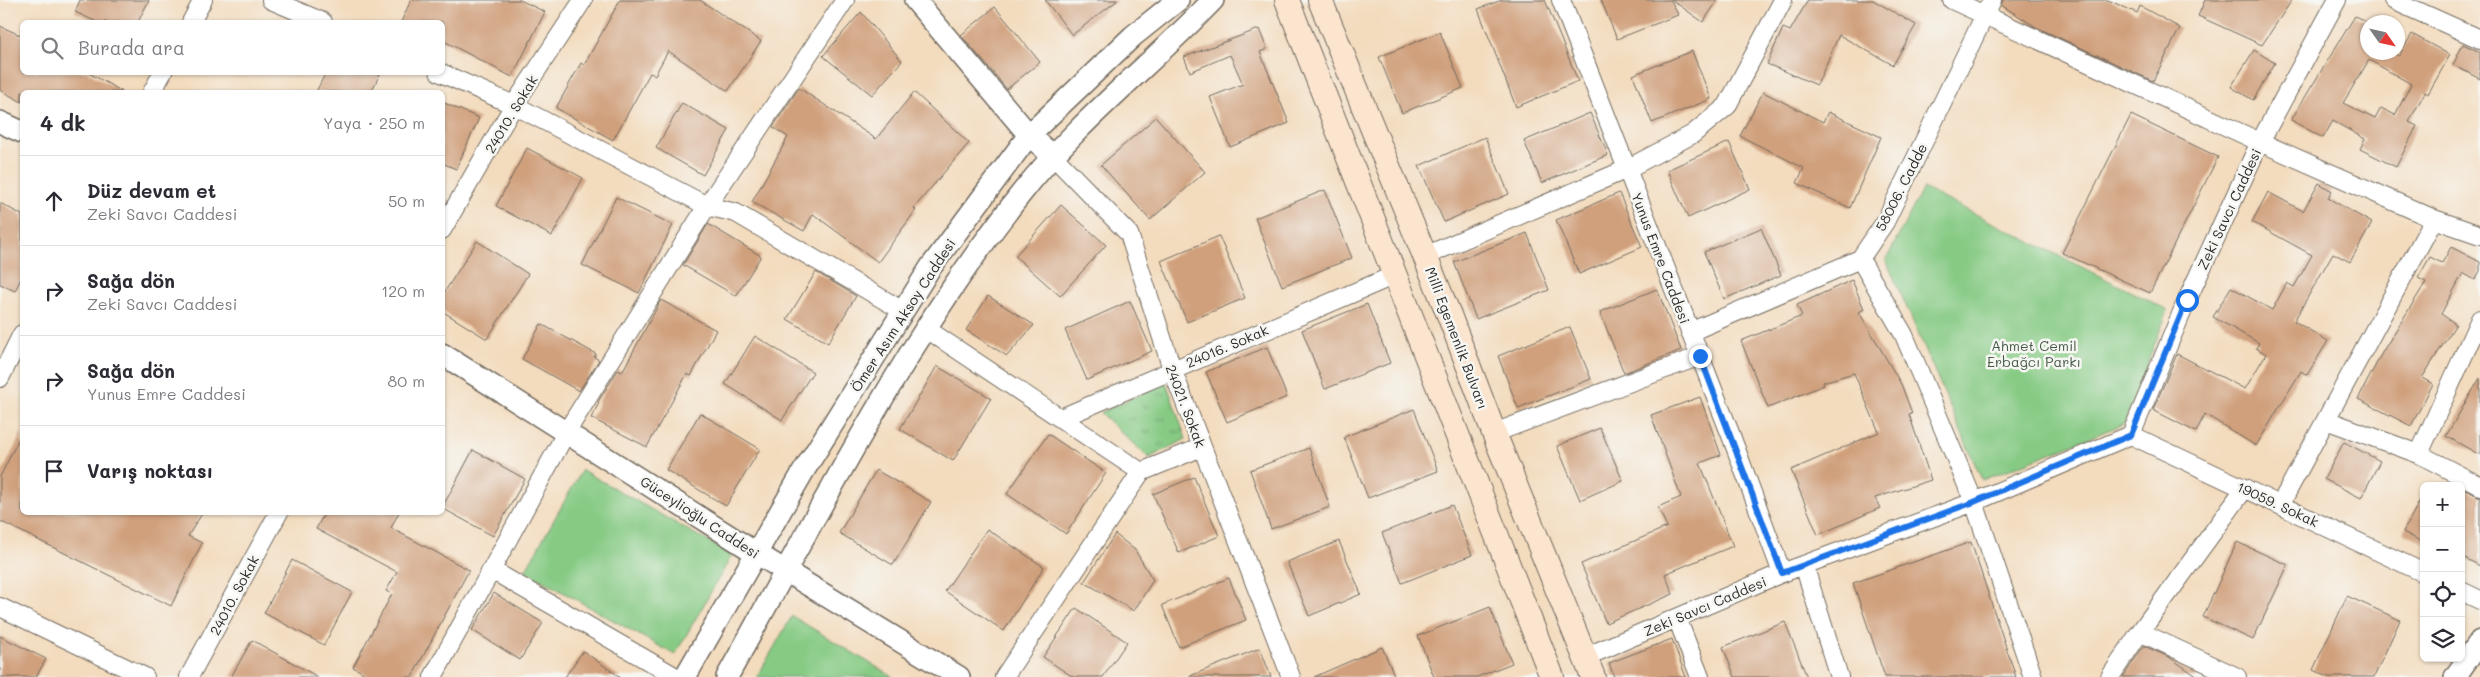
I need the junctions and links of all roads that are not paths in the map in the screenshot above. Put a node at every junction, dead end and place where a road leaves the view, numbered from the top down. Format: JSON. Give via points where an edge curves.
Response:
{"nodes":[{"id":1,"x":203,"y":0,"type":"edge"},
{"id":2,"x":271,"y":0,"type":"edge"},
{"id":3,"x":583,"y":0,"type":"edge"},
{"id":4,"x":845,"y":0,"type":"edge"},
{"id":5,"x":916,"y":0,"type":"edge"},
{"id":6,"x":1178,"y":0,"type":"edge"},
{"id":7,"x":1213,"y":0,"type":"edge"},
{"id":8,"x":1287,"y":0,"type":"edge"},
{"id":9,"x":1320,"y":0,"type":"edge"},
{"id":10,"x":1561,"y":0,"type":"edge"},
{"id":11,"x":1783,"y":0,"type":"edge"},
{"id":12,"x":1952,"y":0,"type":"edge"},
{"id":13,"x":2337,"y":0,"type":"edge"},
{"id":14,"x":2393,"y":0,"type":"edge"},
{"id":15,"x":1989,"y":7,"type":"edge"},
{"id":16,"x":192,"y":20,"type":"edge"},
{"id":17,"x":318,"y":20,"type":"edge"},
{"id":18,"x":2480,"y":39,"type":"edge"},
{"id":19,"x":161,"y":75,"type":"edge"},
{"id":20,"x":445,"y":75,"type":"edge"},
{"id":21,"x":153,"y":90,"type":"edge"},
{"id":22,"x":514,"y":105,"type":"junction"},
{"id":23,"x":0,"y":122,"type":"edge"},
{"id":24,"x":20,"y":131,"type":"edge"},
{"id":25,"x":1029,"y":135,"type":"junction"},
{"id":26,"x":2260,"y":142,"type":"junction"},
{"id":27,"x":1053,"y":156,"type":"junction"},
{"id":28,"x":1627,"y":169,"type":"junction"},
{"id":29,"x":707,"y":206,"type":"junction"},
{"id":30,"x":2434,"y":219,"type":"junction"},
{"id":31,"x":445,"y":225,"type":"edge"},
{"id":32,"x":2480,"y":235,"type":"edge"},
{"id":33,"x":1425,"y":256,"type":"junction"},
{"id":34,"x":1860,"y":259,"type":"junction"},
{"id":35,"x":1395,"y":275,"type":"junction"},
{"id":36,"x":903,"y":311,"type":"junction"},
{"id":37,"x":2480,"y":319,"type":"edge"},
{"id":38,"x":925,"y":328,"type":"junction"},
{"id":39,"x":1690,"y":332,"type":"junction"},
{"id":40,"x":20,"y":338,"type":"edge"},
{"id":41,"x":445,"y":356,"type":"edge"},
{"id":42,"x":1700,"y":356,"type":"junction"},
{"id":43,"x":1172,"y":369,"type":"junction"},
{"id":44,"x":0,"y":378,"type":"edge"},
{"id":45,"x":1061,"y":418,"type":"junction"},
{"id":46,"x":2326,"y":420,"type":"junction"},
{"id":47,"x":567,"y":431,"type":"junction"},
{"id":48,"x":1494,"y":433,"type":"junction"},
{"id":49,"x":2131,"y":435,"type":"junction"},
{"id":50,"x":1202,"y":447,"type":"junction"},
{"id":51,"x":2419,"y":454,"type":"junction"},
{"id":52,"x":1141,"y":472,"type":"junction"},
{"id":53,"x":2480,"y":486,"type":"edge"},
{"id":54,"x":2245,"y":488,"type":"junction"},
{"id":55,"x":1974,"y":502,"type":"junction"},
{"id":56,"x":2280,"y":504,"type":"junction"},
{"id":57,"x":277,"y":515,"type":"edge"},
{"id":58,"x":756,"y":554,"type":"junction"},
{"id":59,"x":1804,"y":565,"type":"junction"},
{"id":60,"x":492,"y":570,"type":"junction"},
{"id":61,"x":787,"y":570,"type":"junction"},
{"id":62,"x":2422,"y":572,"type":"edge"},
{"id":63,"x":1782,"y":573,"type":"junction"},
{"id":64,"x":2465,"y":593,"type":"edge"},
{"id":65,"x":2480,"y":600,"type":"edge"},
{"id":66,"x":0,"y":607,"type":"edge"},
{"id":67,"x":1676,"y":618,"type":"junction"},
{"id":68,"x":2140,"y":632,"type":"junction"},
{"id":69,"x":2480,"y":641,"type":"edge"},
{"id":70,"x":1589,"y":667,"type":"edge"},
{"id":71,"x":145,"y":677,"type":"edge"},
{"id":72,"x":189,"y":677,"type":"edge"},
{"id":73,"x":433,"y":677,"type":"edge"},
{"id":74,"x":676,"y":677,"type":"edge"},
{"id":75,"x":685,"y":677,"type":"edge"},
{"id":76,"x":727,"y":677,"type":"edge"},
{"id":77,"x":959,"y":677,"type":"edge"},
{"id":78,"x":1004,"y":677,"type":"edge"},
{"id":79,"x":1291,"y":677,"type":"edge"},
{"id":80,"x":1552,"y":677,"type":"edge"},
{"id":81,"x":1700,"y":677,"type":"edge"},
{"id":82,"x":1839,"y":677,"type":"edge"},
{"id":83,"x":2033,"y":677,"type":"edge"},
{"id":84,"x":2110,"y":677,"type":"edge"},
{"id":85,"x":2237,"y":677,"type":"edge"},
{"id":86,"x":2455,"y":677,"type":"edge"}],
"edges":[{"from":1,"to":16,"type":"street"},
{"from":2,"to":17,"type":"street"},
{"from":3,"to":22,"type":"street","name":"24010. Sokak"},
{"from":4,"to":29,"type":"street"},
{"from":5,"to":25,"type":"street"},
{"from":6,"to":25,"type":"street","name":"Ömer Asım Aksoy Caddesi","via":[[1133,36]]},
{"from":7,"to":27,"type":"street","name":"Ömer Asım Aksoy Caddesi"},
{"from":8,"to":35,"type":"main road"},
{"from":9,"to":33,"type":"main road","name":"Milli Egemenlik Bulvarı"},
{"from":10,"to":28,"type":"street","name":"Yunus Emre Caddesi"},
{"from":11,"to":28,"type":"street","via":[[1727,106],[1693,134]]},
{"from":12,"to":15,"type":"street"},
{"from":13,"to":26,"type":"street","name":"Zeki Savcı Caddesi"},
{"from":14,"to":18,"type":"street"},
{"from":15,"to":26,"type":"street"},
{"from":15,"to":34,"type":"street","name":"58006. Cadde","via":[[1885,222]]},
{"from":19,"to":21,"type":"street"},
{"from":20,"to":22,"type":"street"},
{"from":22,"to":29,"type":"street"},
{"from":22,"to":31,"type":"street","name":"24010. Sokak"},
{"from":23,"to":24,"type":"street"},
{"from":25,"to":27,"type":"street"},
{"from":25,"to":36,"type":"street","name":"Ömer Asım Aksoy Caddesi","via":[[930,268]]},
{"from":26,"to":30,"type":"street"},
{"from":26,"to":49,"type":"street","name":"Zeki Savcı Caddesi","via":[[2187,300]]},
{"from":27,"to":38,"type":"street","name":"Ömer Asım Aksoy Caddesi","via":[[1020,194]]},
{"from":27,"to":43,"type":"street","name":"24021. Sokak","via":[[1129,234]]},
{"from":28,"to":33,"type":"street"},
{"from":28,"to":39,"type":"street","name":"Yunus Emre Caddesi"},
{"from":29,"to":36,"type":"street","via":[[736,213]]},
{"from":29,"to":47,"type":"street"},
{"from":30,"to":32,"type":"street"},
{"from":30,"to":46,"type":"street"},
{"from":33,"to":48,"type":"main road","name":"Milli Egemenlik Bulvarı"},
{"from":34,"to":39,"type":"street"},
{"from":34,"to":55,"type":"street","via":[[1904,335]]},
{"from":35,"to":43,"type":"street","name":"24016. Sokak"},
{"from":35,"to":80,"type":"main road"},
{"from":36,"to":58,"type":"street","name":"Ömer Asım Aksoy Caddesi"},
{"from":37,"to":51,"type":"street"},
{"from":38,"to":45,"type":"street"},
{"from":38,"to":61,"type":"street","name":"Ömer Asım Aksoy Caddesi"},
{"from":39,"to":42,"type":"street","name":"Yunus Emre Caddesi"},
{"from":40,"to":44,"type":"street"},
{"from":41,"to":47,"type":"street","name":"Güceylioğlu Caddesi"},
{"from":42,"to":48,"type":"street"},
{"from":42,"to":63,"type":"street","name":"Yunus Emre Caddesi"},
{"from":43,"to":45,"type":"street","name":"24016. Sokak"},
{"from":43,"to":50,"type":"street","name":"24021. Sokak"},
{"from":45,"to":52,"type":"street"},
{"from":46,"to":51,"type":"street"},
{"from":46,"to":56,"type":"street"},
{"from":47,"to":58,"type":"street","name":"Güceylioğlu Caddesi"},
{"from":47,"to":60,"type":"street"},
{"from":48,"to":70,"type":"main road","name":"Milli Egemenlik Bulvarı"},
{"from":49,"to":54,"type":"street","name":"19059. Sokak"},
{"from":49,"to":55,"type":"street","name":"Zeki Savcı Caddesi"},
{"from":50,"to":52,"type":"street"},
{"from":50,"to":79,"type":"street","name":"24021. Sokak"},
{"from":51,"to":53,"type":"street"},
{"from":52,"to":78,"type":"street"},
{"from":54,"to":56,"type":"street","name":"19059. Sokak"},
{"from":54,"to":68,"type":"street"},
{"from":55,"to":59,"type":"street","name":"Zeki Savcı Caddesi"},
{"from":55,"to":83,"type":"street"},
{"from":56,"to":62,"type":"street","name":"19059. Sokak"},
{"from":57,"to":72,"type":"street","name":"24010. Sokak"},
{"from":58,"to":61,"type":"street","name":"Güceylioğlu Caddesi"},
{"from":58,"to":75,"type":"street","name":"Ömer Asım Aksoy Caddesi"},
{"from":59,"to":63,"type":"street","name":"Zeki Savcı Caddesi"},
{"from":59,"to":82,"type":"street"},
{"from":60,"to":73,"type":"street"},
{"from":60,"to":74,"type":"street"},
{"from":61,"to":76,"type":"street","name":"Ömer Asım Aksoy Caddesi"},
{"from":61,"to":77,"type":"street","name":"Güceylioğlu Caddesi"},
{"from":63,"to":67,"type":"street","name":"Zeki Savcı Caddesi"},
{"from":64,"to":65,"type":"street"},
{"from":66,"to":71,"type":"street"},
{"from":67,"to":70,"type":"street","name":"Zeki Savcı Caddesi"},
{"from":67,"to":81,"type":"street"},
{"from":68,"to":84,"type":"street"},
{"from":68,"to":85,"type":"street"},
{"from":69,"to":86,"type":"street"}]}
